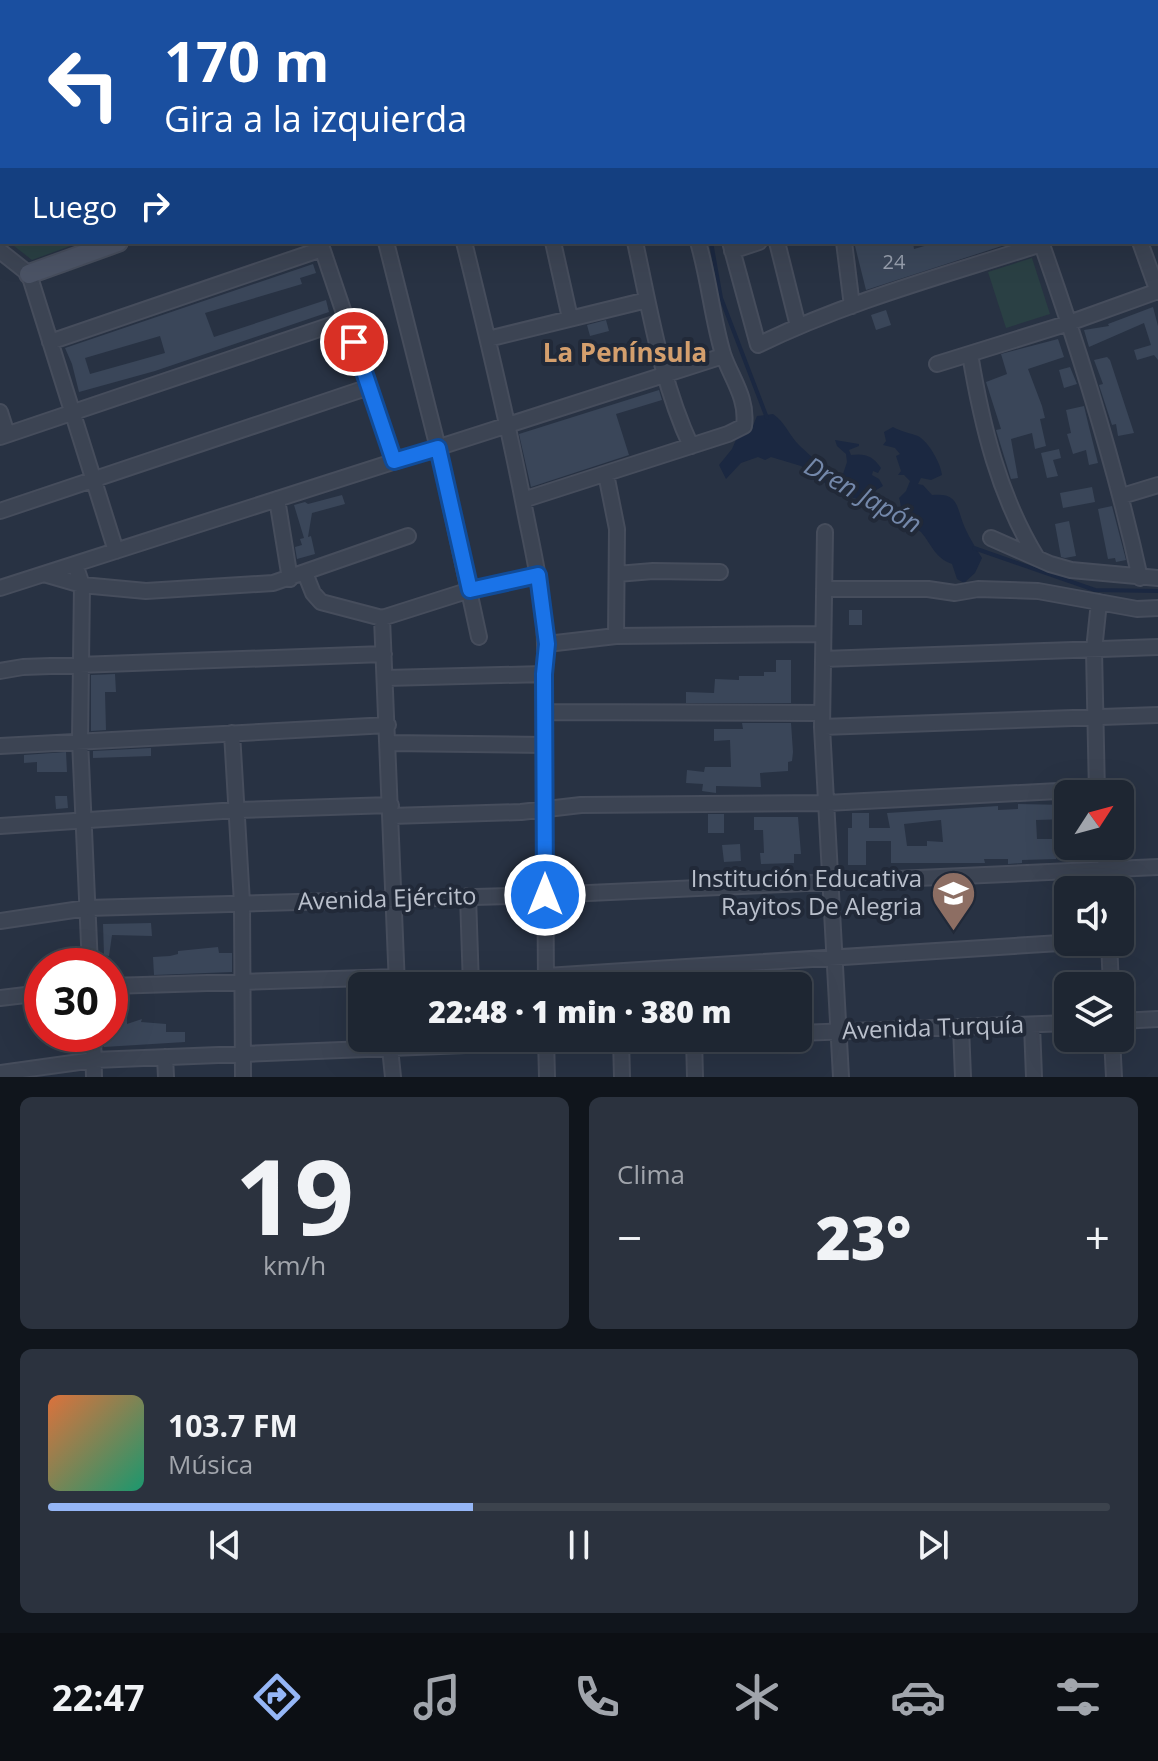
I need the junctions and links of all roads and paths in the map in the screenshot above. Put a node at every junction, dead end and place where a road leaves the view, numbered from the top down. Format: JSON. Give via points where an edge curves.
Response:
{"nodes":[{"id":1,"x":112,"y":244,"type":"edge"},
{"id":2,"x":387,"y":244,"type":"edge"},
{"id":3,"x":464,"y":244,"type":"edge"},
{"id":4,"x":553,"y":244,"type":"edge"},
{"id":5,"x":635,"y":244,"type":"edge"},
{"id":6,"x":698,"y":244,"type":"edge"},
{"id":7,"x":778,"y":244,"type":"edge"},
{"id":8,"x":844,"y":244,"type":"edge"},
{"id":9,"x":1038,"y":244,"type":"edge"},
{"id":10,"x":1041,"y":244,"type":"edge"},
{"id":11,"x":1141,"y":244,"type":"edge"},
{"id":12,"x":321,"y":245,"type":"edge"},
{"id":13,"x":731,"y":246,"type":"edge"},
{"id":14,"x":0,"y":251,"type":"edge"},
{"id":15,"x":29,"y":274,"type":"junction"},
{"id":16,"x":1158,"y":291,"type":"edge"},
{"id":17,"x":647,"y":300,"type":"junction"},
{"id":18,"x":852,"y":306,"type":"junction"},
{"id":19,"x":570,"y":318,"type":"junction"},
{"id":20,"x":346,"y":320,"type":"junction"},
{"id":21,"x":1069,"y":323,"type":"junction"},
{"id":22,"x":798,"y":326,"type":"junction"},
{"id":23,"x":488,"y":339,"type":"junction"},
{"id":24,"x":50,"y":342,"type":"junction"},
{"id":25,"x":970,"y":354,"type":"junction"},
{"id":26,"x":723,"y":356,"type":"junction"},
{"id":27,"x":937,"y":364,"type":"dead end"},
{"id":28,"x":665,"y":373,"type":"junction"},
{"id":29,"x":369,"y":387,"type":"junction"},
{"id":30,"x":0,"y":412,"type":"edge"},
{"id":31,"x":72,"y":412,"type":"junction"},
{"id":32,"x":508,"y":424,"type":"junction"},
{"id":33,"x":3,"y":436,"type":"edge"},
{"id":34,"x":691,"y":446,"type":"junction"},
{"id":35,"x":438,"y":448,"type":"junction"},
{"id":36,"x":394,"y":461,"type":"junction"},
{"id":37,"x":606,"y":474,"type":"junction"},
{"id":38,"x":93,"y":478,"type":"junction"},
{"id":39,"x":1158,"y":485,"type":"edge"},
{"id":40,"x":1122,"y":496,"type":"junction"},
{"id":41,"x":277,"y":499,"type":"junction"},
{"id":42,"x":523,"y":500,"type":"junction"},
{"id":43,"x":0,"y":511,"type":"edge"},
{"id":44,"x":825,"y":532,"type":"dead end"},
{"id":45,"x":408,"y":536,"type":"dead end"},
{"id":46,"x":991,"y":538,"type":"dead end"},
{"id":47,"x":116,"y":551,"type":"junction"},
{"id":48,"x":1037,"y":558,"type":"junction"},
{"id":49,"x":75,"y":564,"type":"junction"},
{"id":50,"x":720,"y":572,"type":"dead end"},
{"id":51,"x":305,"y":573,"type":"junction"},
{"id":52,"x":44,"y":574,"type":"junction"},
{"id":53,"x":617,"y":574,"type":"junction"},
{"id":54,"x":538,"y":575,"type":"junction"},
{"id":55,"x":1140,"y":578,"type":"junction"},
{"id":56,"x":1158,"y":578,"type":"edge"},
{"id":57,"x":290,"y":579,"type":"junction"},
{"id":58,"x":82,"y":585,"type":"junction"},
{"id":59,"x":0,"y":588,"type":"edge"},
{"id":60,"x":824,"y":589,"type":"junction"},
{"id":61,"x":470,"y":590,"type":"junction"},
{"id":62,"x":1099,"y":602,"type":"junction"},
{"id":63,"x":1158,"y":608,"type":"edge"},
{"id":64,"x":382,"y":618,"type":"junction"},
{"id":65,"x":823,"y":634,"type":"junction"},
{"id":66,"x":616,"y":636,"type":"junction"},
{"id":67,"x":479,"y":637,"type":"dead end"},
{"id":68,"x":547,"y":644,"type":"junction"},
{"id":69,"x":1158,"y":647,"type":"edge"},
{"id":70,"x":1094,"y":650,"type":"junction"},
{"id":71,"x":384,"y":654,"type":"junction"},
{"id":72,"x":823,"y":659,"type":"junction"},
{"id":73,"x":81,"y":665,"type":"junction"},
{"id":74,"x":0,"y":671,"type":"edge"},
{"id":75,"x":544,"y":674,"type":"junction"},
{"id":76,"x":386,"y":678,"type":"junction"},
{"id":77,"x":545,"y":712,"type":"junction"},
{"id":78,"x":1158,"y":715,"type":"edge"},
{"id":79,"x":1094,"y":717,"type":"junction"},
{"id":80,"x":822,"y":720,"type":"junction"},
{"id":81,"x":388,"y":725,"type":"junction"},
{"id":82,"x":232,"y":733,"type":"junction"},
{"id":83,"x":80,"y":740,"type":"junction"},
{"id":84,"x":389,"y":743,"type":"junction"},
{"id":85,"x":545,"y":745,"type":"junction"},
{"id":86,"x":0,"y":746,"type":"edge"},
{"id":87,"x":1097,"y":780,"type":"edge"},
{"id":88,"x":1054,"y":794,"type":"edge"},
{"id":89,"x":826,"y":803,"type":"junction"},
{"id":90,"x":237,"y":810,"type":"junction"},
{"id":91,"x":391,"y":810,"type":"junction"},
{"id":92,"x":545,"y":810,"type":"junction"},
{"id":93,"x":83,"y":821,"type":"junction"},
{"id":94,"x":0,"y":826,"type":"edge"},
{"id":95,"x":1106,"y":860,"type":"edge"},
{"id":96,"x":1158,"y":867,"type":"edge"},
{"id":97,"x":1107,"y":868,"type":"junction"},
{"id":98,"x":1107,"y":876,"type":"edge"},
{"id":99,"x":831,"y":883,"type":"junction"},
{"id":100,"x":545,"y":895,"type":"junction"},
{"id":101,"x":468,"y":896,"type":"junction"},
{"id":102,"x":394,"y":897,"type":"junction"},
{"id":103,"x":242,"y":903,"type":"junction"},
{"id":104,"x":87,"y":908,"type":"junction"},
{"id":105,"x":0,"y":921,"type":"edge"},
{"id":106,"x":1054,"y":943,"type":"edge"},
{"id":107,"x":89,"y":948,"type":"edge"},
{"id":108,"x":836,"y":956,"type":"junction"},
{"id":109,"x":397,"y":972,"type":"edge"},
{"id":110,"x":471,"y":972,"type":"edge"},
{"id":111,"x":546,"y":972,"type":"edge"},
{"id":112,"x":650,"y":972,"type":"edge"},
{"id":113,"x":242,"y":980,"type":"junction"},
{"id":114,"x":348,"y":981,"type":"edge"},
{"id":115,"x":128,"y":985,"type":"edge"},
{"id":116,"x":24,"y":995,"type":"edge"},
{"id":117,"x":0,"y":998,"type":"edge"},
{"id":118,"x":1158,"y":1019,"type":"edge"},
{"id":119,"x":1134,"y":1020,"type":"edge"},
{"id":120,"x":1054,"y":1024,"type":"edge"},
{"id":121,"x":1032,"y":1025,"type":"junction"},
{"id":122,"x":961,"y":1027,"type":"junction"},
{"id":123,"x":840,"y":1032,"type":"junction"},
{"id":124,"x":812,"y":1033,"type":"edge"},
{"id":125,"x":348,"y":1047,"type":"edge"},
{"id":126,"x":94,"y":1052,"type":"edge"},
{"id":127,"x":395,"y":1052,"type":"edge"},
{"id":128,"x":546,"y":1052,"type":"edge"},
{"id":129,"x":621,"y":1052,"type":"edge"},
{"id":130,"x":694,"y":1052,"type":"edge"},
{"id":131,"x":1113,"y":1052,"type":"edge"},
{"id":132,"x":242,"y":1055,"type":"junction"},
{"id":133,"x":165,"y":1057,"type":"junction"},
{"id":134,"x":94,"y":1060,"type":"junction"},
{"id":135,"x":0,"y":1073,"type":"edge"},
{"id":136,"x":94,"y":1077,"type":"edge"},
{"id":137,"x":166,"y":1077,"type":"edge"},
{"id":138,"x":243,"y":1077,"type":"edge"},
{"id":139,"x":393,"y":1077,"type":"edge"},
{"id":140,"x":547,"y":1077,"type":"edge"},
{"id":141,"x":622,"y":1077,"type":"edge"},
{"id":142,"x":695,"y":1077,"type":"edge"},
{"id":143,"x":841,"y":1077,"type":"edge"},
{"id":144,"x":963,"y":1077,"type":"edge"},
{"id":145,"x":1034,"y":1077,"type":"edge"},
{"id":146,"x":1114,"y":1077,"type":"edge"}],
"edges":[{"from":1,"to":15,"type":"street"},
{"from":2,"to":35,"type":"street"},
{"from":3,"to":23,"type":"street"},
{"from":4,"to":19,"type":"street"},
{"from":5,"to":17,"type":"street"},
{"from":6,"to":26,"type":"street"},
{"from":7,"to":22,"type":"street"},
{"from":8,"to":18,"type":"street"},
{"from":9,"to":18,"type":"street"},
{"from":10,"to":21,"type":"street"},
{"from":11,"to":16,"type":"street"},
{"from":12,"to":20,"type":"street"},
{"from":12,"to":24,"type":"street"},
{"from":13,"to":22,"type":"street","via":[[758,345]]},
{"from":14,"to":15,"type":"street"},
{"from":15,"to":24,"type":"street"},
{"from":16,"to":21,"type":"street"},
{"from":17,"to":19,"type":"street"},
{"from":17,"to":28,"type":"street"},
{"from":18,"to":22,"type":"street"},
{"from":19,"to":23,"type":"street"},
{"from":20,"to":29,"type":"street"},
{"from":20,"to":31,"type":"street"},
{"from":21,"to":25,"type":"street"},
{"from":21,"to":40,"type":"street"},
{"from":23,"to":32,"type":"street"},
{"from":24,"to":31,"type":"street"},
{"from":25,"to":27,"type":"street"},
{"from":25,"to":48,"type":"street","via":[[993,461],[1022,535]]},
{"from":26,"to":28,"type":"street"},
{"from":26,"to":34,"type":"street","via":[[738,385],[744,426]]},
{"from":28,"to":32,"type":"street"},
{"from":28,"to":34,"type":"street"},
{"from":29,"to":36,"type":"street"},
{"from":29,"to":38,"type":"street"},
{"from":30,"to":33,"type":"street"},
{"from":31,"to":33,"type":"street"},
{"from":31,"to":38,"type":"street"},
{"from":32,"to":35,"type":"street"},
{"from":32,"to":42,"type":"street"},
{"from":34,"to":37,"type":"street"},
{"from":35,"to":36,"type":"street"},
{"from":35,"to":61,"type":"street"},
{"from":36,"to":41,"type":"street"},
{"from":37,"to":42,"type":"street"},
{"from":37,"to":53,"type":"street","via":[[617,529]]},
{"from":38,"to":43,"type":"street"},
{"from":38,"to":47,"type":"street"},
{"from":39,"to":40,"type":"street"},
{"from":40,"to":55,"type":"street"},
{"from":41,"to":47,"type":"street"},
{"from":41,"to":57,"type":"street"},
{"from":42,"to":54,"type":"street"},
{"from":44,"to":60,"type":"street"},
{"from":45,"to":51,"type":"street"},
{"from":46,"to":48,"type":"street"},
{"from":47,"to":49,"type":"street"},
{"from":48,"to":55,"type":"street","via":[[1071,570]]},
{"from":49,"to":52,"type":"street"},
{"from":49,"to":58,"type":"street"},
{"from":50,"to":53,"type":"street"},
{"from":51,"to":57,"type":"street"},
{"from":51,"to":64,"type":"street","via":[[321,602]]},
{"from":52,"to":58,"type":"street"},
{"from":52,"to":59,"type":"street"},
{"from":53,"to":66,"type":"street"},
{"from":54,"to":61,"type":"street"},
{"from":54,"to":68,"type":"street"},
{"from":55,"to":56,"type":"street"},
{"from":57,"to":58,"type":"street","via":[[146,591]]},
{"from":58,"to":73,"type":"street"},
{"from":60,"to":62,"type":"street","via":[[1038,591]]},
{"from":60,"to":65,"type":"street"},
{"from":61,"to":64,"type":"street"},
{"from":61,"to":67,"type":"street"},
{"from":62,"to":63,"type":"street"},
{"from":62,"to":70,"type":"street"},
{"from":64,"to":71,"type":"street"},
{"from":65,"to":66,"type":"street"},
{"from":65,"to":72,"type":"street"},
{"from":66,"to":68,"type":"street"},
{"from":68,"to":75,"type":"street"},
{"from":69,"to":70,"type":"street"},
{"from":70,"to":72,"type":"street"},
{"from":70,"to":79,"type":"street"},
{"from":71,"to":73,"type":"street"},
{"from":71,"to":76,"type":"street"},
{"from":72,"to":80,"type":"street"},
{"from":73,"to":74,"type":"street"},
{"from":73,"to":83,"type":"street"},
{"from":75,"to":76,"type":"street"},
{"from":75,"to":77,"type":"street"},
{"from":76,"to":81,"type":"street"},
{"from":77,"to":80,"type":"street"},
{"from":77,"to":85,"type":"street"},
{"from":78,"to":79,"type":"street"},
{"from":79,"to":80,"type":"street"},
{"from":79,"to":87,"type":"street"},
{"from":80,"to":89,"type":"street"},
{"from":81,"to":82,"type":"street"},
{"from":81,"to":84,"type":"street"},
{"from":82,"to":83,"type":"street"},
{"from":82,"to":90,"type":"street"},
{"from":83,"to":86,"type":"street"},
{"from":83,"to":93,"type":"street"},
{"from":84,"to":85,"type":"street"},
{"from":84,"to":91,"type":"street"},
{"from":85,"to":92,"type":"street"},
{"from":88,"to":89,"type":"street"},
{"from":89,"to":92,"type":"street","via":[[581,805]]},
{"from":89,"to":99,"type":"street"},
{"from":90,"to":91,"type":"street"},
{"from":90,"to":93,"type":"street"},
{"from":90,"to":103,"type":"street"},
{"from":91,"to":92,"type":"street"},
{"from":91,"to":102,"type":"street"},
{"from":92,"to":100,"type":"street"},
{"from":93,"to":94,"type":"street"},
{"from":93,"to":104,"type":"street"},
{"from":95,"to":97,"type":"street"},
{"from":96,"to":97,"type":"street","name":"Avenida Ejército"},
{"from":97,"to":98,"type":"street"},
{"from":97,"to":99,"type":"street","name":"Avenida Ejército"},
{"from":99,"to":100,"type":"street","name":"Avenida Ejército"},
{"from":99,"to":108,"type":"street"},
{"from":100,"to":101,"type":"street","name":"Avenida Ejército"},
{"from":100,"to":111,"type":"street"},
{"from":101,"to":102,"type":"street","name":"Avenida Ejército"},
{"from":101,"to":110,"type":"street"},
{"from":102,"to":103,"type":"street","name":"Avenida Ejército"},
{"from":102,"to":109,"type":"street"},
{"from":103,"to":104,"type":"street","name":"Avenida Ejército"},
{"from":103,"to":113,"type":"street"},
{"from":104,"to":105,"type":"street","name":"Avenida Ejército"},
{"from":104,"to":107,"type":"street"},
{"from":106,"to":108,"type":"street"},
{"from":108,"to":112,"type":"street"},
{"from":108,"to":123,"type":"street"},
{"from":113,"to":114,"type":"street"},
{"from":113,"to":115,"type":"street"},
{"from":113,"to":132,"type":"street"},
{"from":116,"to":117,"type":"street"},
{"from":118,"to":119,"type":"street"},
{"from":120,"to":121,"type":"street","name":"Avenida Turquía"},
{"from":121,"to":122,"type":"street","name":"Avenida Turquía"},
{"from":121,"to":145,"type":"street"},
{"from":122,"to":123,"type":"street","name":"Avenida Turquía"},
{"from":122,"to":144,"type":"street"},
{"from":123,"to":124,"type":"street","name":"Avenida Turquía"},
{"from":123,"to":143,"type":"street"},
{"from":125,"to":132,"type":"street"},
{"from":126,"to":134,"type":"street"},
{"from":127,"to":139,"type":"street"},
{"from":128,"to":140,"type":"street"},
{"from":129,"to":141,"type":"street"},
{"from":130,"to":142,"type":"street"},
{"from":131,"to":146,"type":"street"},
{"from":132,"to":133,"type":"street"},
{"from":132,"to":138,"type":"street"},
{"from":133,"to":134,"type":"street"},
{"from":133,"to":137,"type":"street"},
{"from":134,"to":135,"type":"street"},
{"from":134,"to":136,"type":"street"}]}
